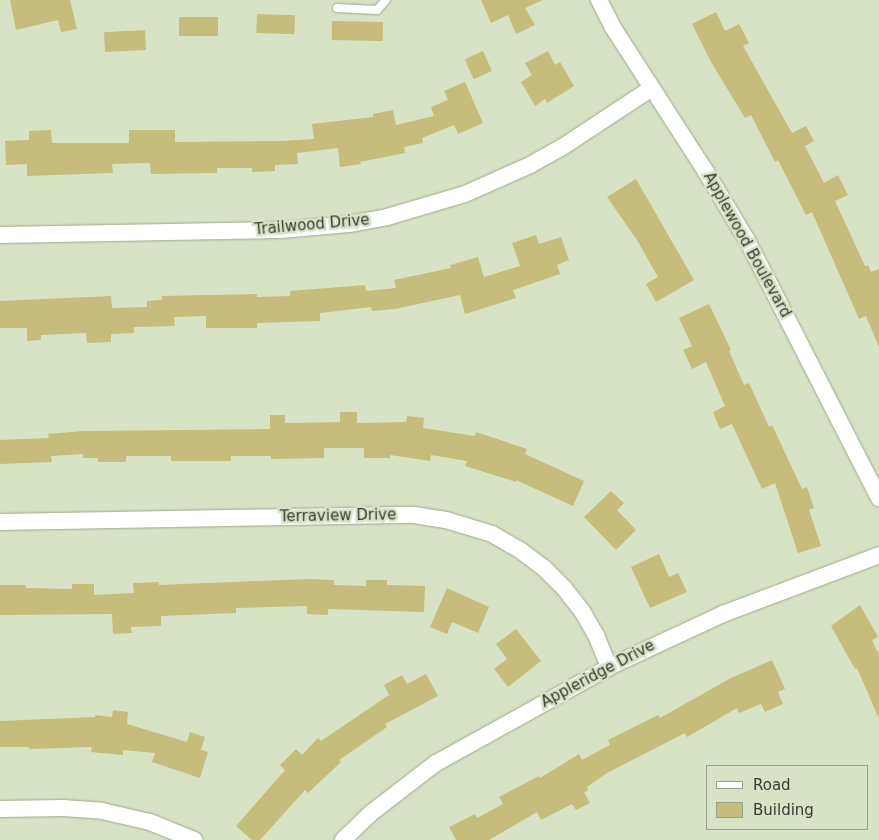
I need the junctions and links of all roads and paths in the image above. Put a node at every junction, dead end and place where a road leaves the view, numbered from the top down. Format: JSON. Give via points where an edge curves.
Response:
{"nodes":[{"id":1,"x":386,"y":0,"type":"edge"},
{"id":2,"x":599,"y":0,"type":"edge"},
{"id":3,"x":337,"y":8,"type":"dead end"},
{"id":4,"x":652,"y":88,"type":"junction"},
{"id":5,"x":0,"y":235,"type":"edge"},
{"id":6,"x":879,"y":498,"type":"edge"},
{"id":7,"x":0,"y":522,"type":"edge"},
{"id":8,"x":879,"y":555,"type":"edge"},
{"id":9,"x":609,"y":667,"type":"junction"},
{"id":10,"x":0,"y":809,"type":"edge"},
{"id":11,"x":194,"y":840,"type":"edge"},
{"id":12,"x":343,"y":840,"type":"edge"}],
"edges":[{"from":1,"to":3,"type":"lane","via":[[377,10]]},
{"from":2,"to":4,"type":"street","name":"Applewood Boulevard"},
{"from":4,"to":5,"type":"street","name":"Trailwood Drive","via":[[564,146],[516,172],[465,194],[387,217],[281,230]]},
{"from":4,"to":6,"type":"street","name":"Applewood Boulevard","via":[[748,242]]},
{"from":7,"to":9,"type":"street","name":"Terraview Drive","via":[[414,515],[446,520],[492,534],[544,568],[582,611]]},
{"from":8,"to":9,"type":"street","name":"Appleridge Drive","via":[[723,614]]},
{"from":9,"to":12,"type":"street","name":"Appleridge Drive","via":[[436,763],[371,813]]},
{"from":10,"to":11,"type":"street","via":[[102,811],[150,822]]}]}
